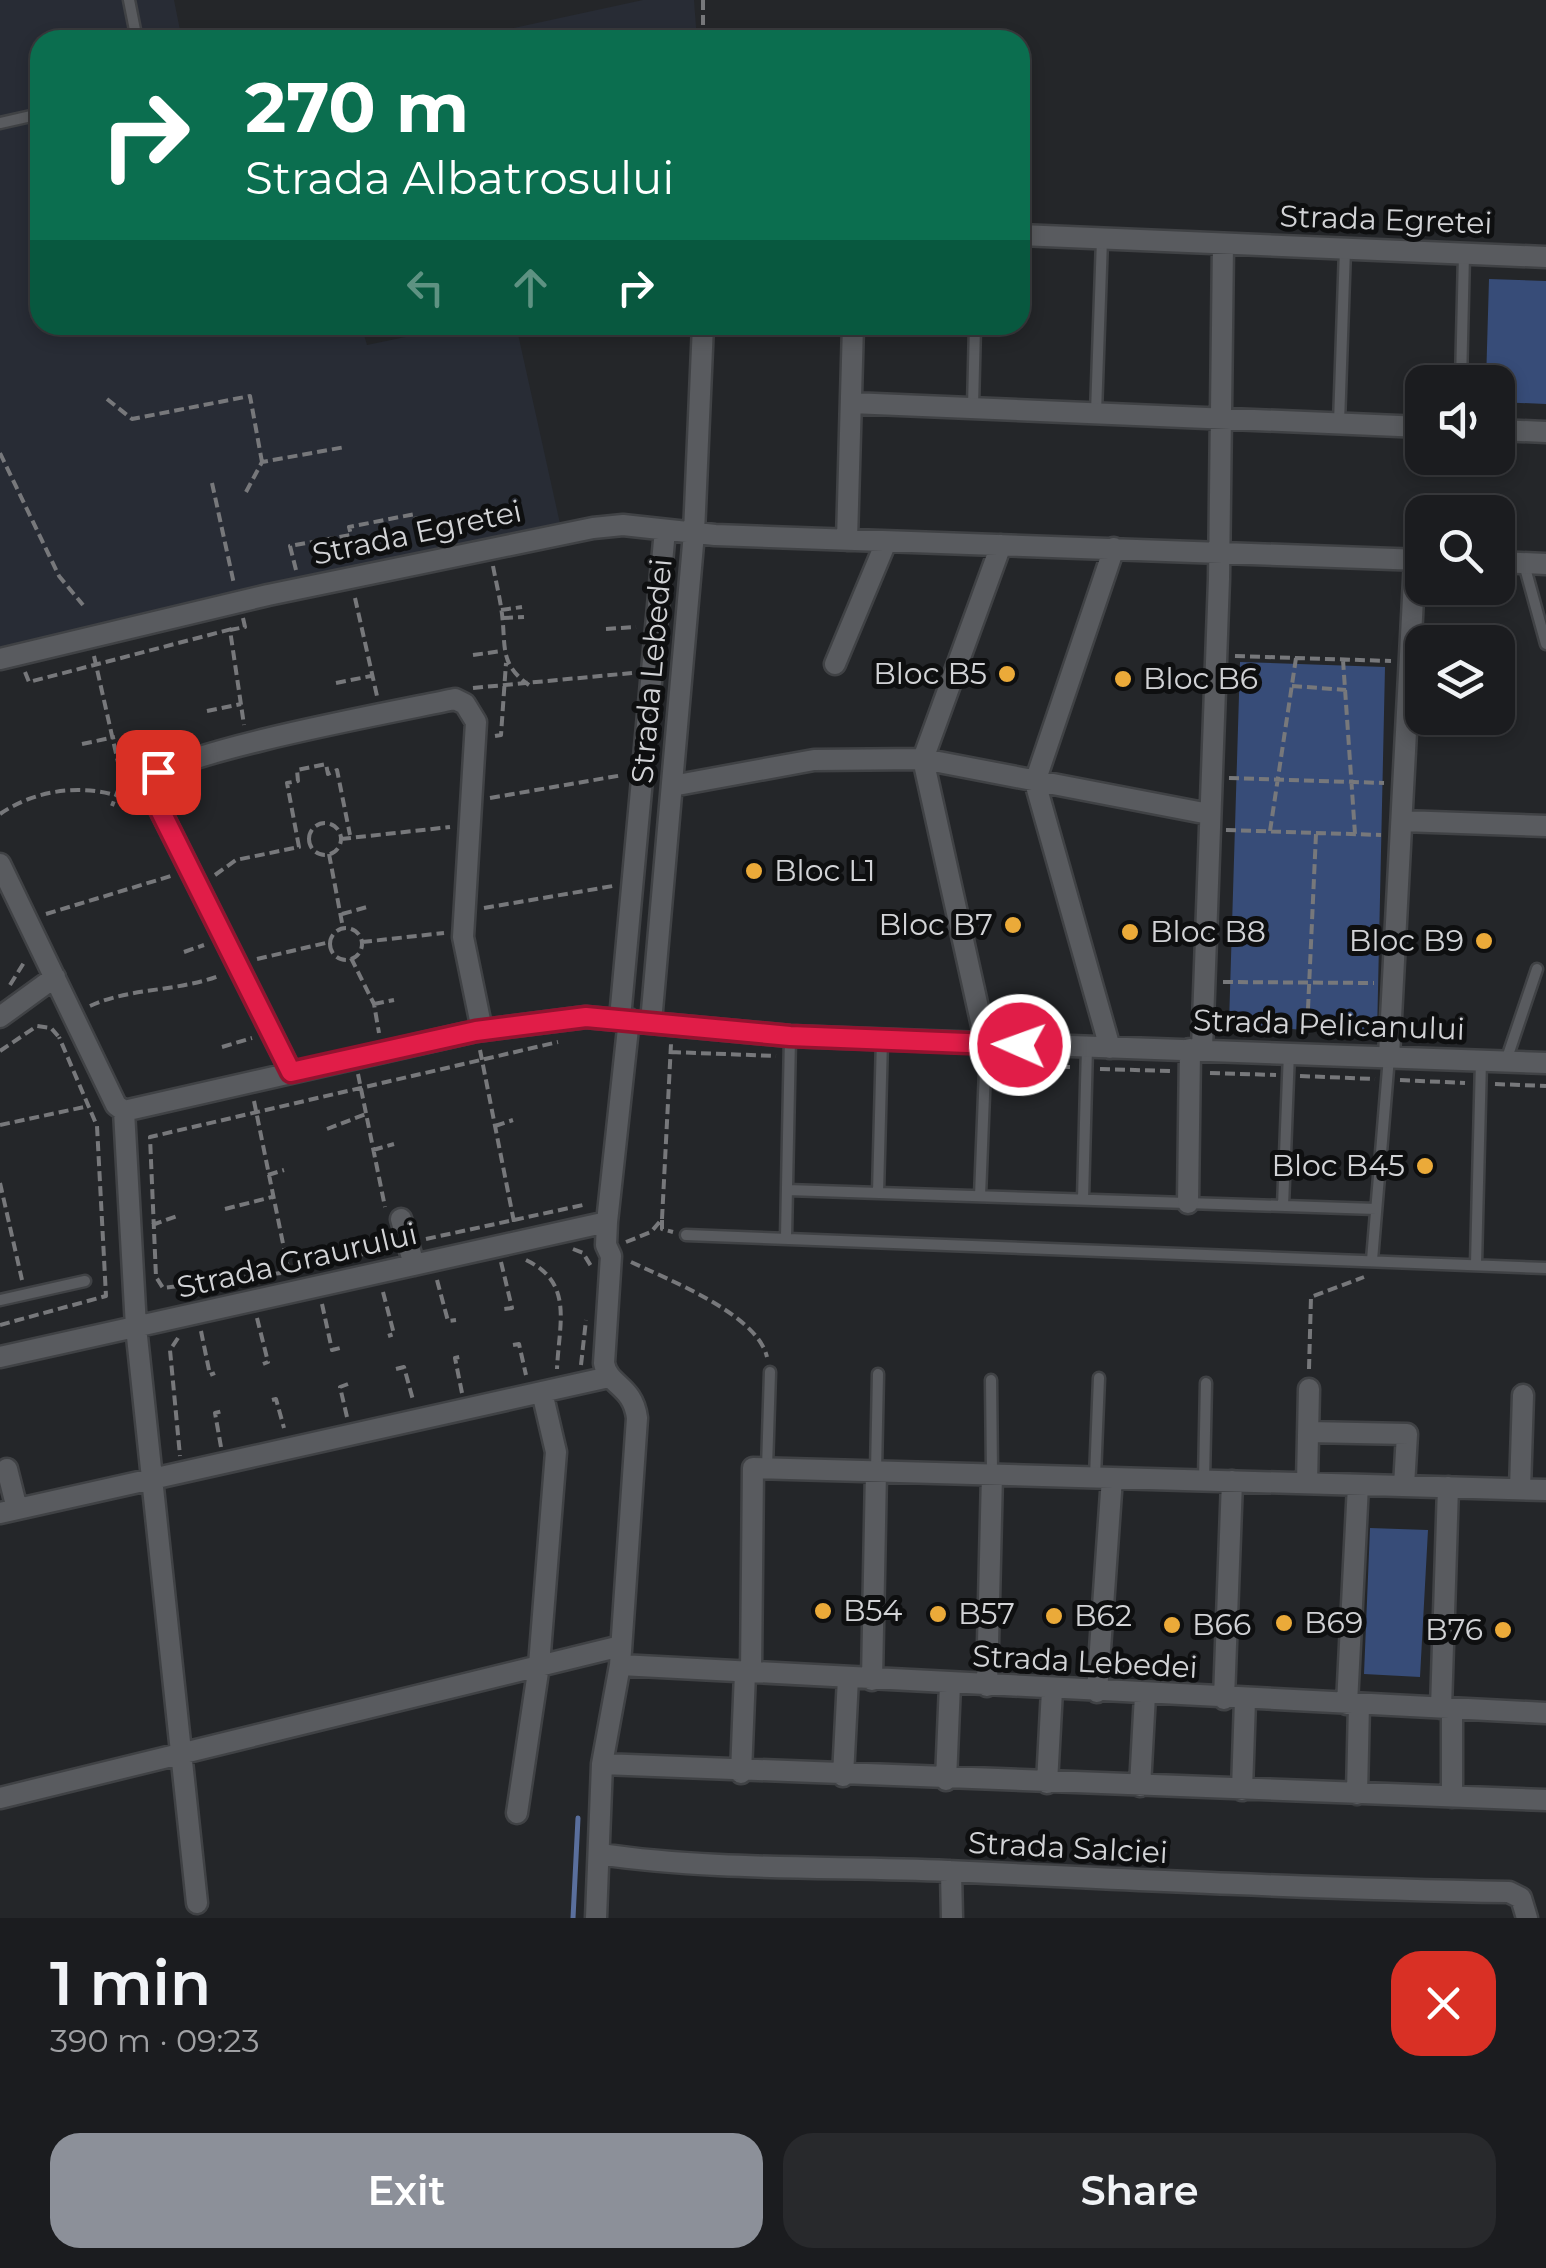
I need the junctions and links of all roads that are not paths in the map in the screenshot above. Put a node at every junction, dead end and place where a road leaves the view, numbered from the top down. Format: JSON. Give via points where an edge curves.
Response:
{"nodes":[{"id":1,"x":129,"y":0,"type":"edge"},
{"id":2,"x":135,"y":30,"type":"edge"},
{"id":3,"x":30,"y":116,"type":"edge"},
{"id":4,"x":0,"y":122,"type":"edge"},
{"id":5,"x":1030,"y":235,"type":"edge"},
{"id":6,"x":1102,"y":239,"type":"junction"},
{"id":7,"x":1223,"y":244,"type":"junction"},
{"id":8,"x":1345,"y":249,"type":"junction"},
{"id":9,"x":1464,"y":254,"type":"junction"},
{"id":10,"x":1546,"y":257,"type":"edge"},
{"id":11,"x":703,"y":335,"type":"edge"},
{"id":12,"x":853,"y":335,"type":"edge"},
{"id":13,"x":975,"y":335,"type":"edge"},
{"id":14,"x":1461,"y":365,"type":"edge"},
{"id":15,"x":851,"y":403,"type":"junction"},
{"id":16,"x":973,"y":408,"type":"junction"},
{"id":17,"x":1096,"y":414,"type":"junction"},
{"id":18,"x":1218,"y":418,"type":"junction"},
{"id":19,"x":1339,"y":424,"type":"junction"},
{"id":20,"x":1405,"y":426,"type":"edge"},
{"id":21,"x":1515,"y":431,"type":"edge"},
{"id":22,"x":1546,"y":432,"type":"edge"},
{"id":23,"x":665,"y":530,"type":"junction"},
{"id":24,"x":694,"y":532,"type":"junction"},
{"id":25,"x":848,"y":540,"type":"junction"},
{"id":26,"x":886,"y":542,"type":"junction"},
{"id":27,"x":1002,"y":546,"type":"junction"},
{"id":28,"x":1114,"y":548,"type":"junction"},
{"id":29,"x":1216,"y":552,"type":"junction"},
{"id":30,"x":1405,"y":559,"type":"edge"},
{"id":31,"x":1515,"y":563,"type":"edge"},
{"id":32,"x":1523,"y":563,"type":"junction"},
{"id":33,"x":1546,"y":564,"type":"edge"},
{"id":34,"x":1415,"y":605,"type":"edge"},
{"id":35,"x":1546,"y":644,"type":"edge"},
{"id":36,"x":6,"y":662,"type":"edge"},
{"id":37,"x":834,"y":664,"type":"dead end"},
{"id":38,"x":923,"y":759,"type":"junction"},
{"id":39,"x":1035,"y":782,"type":"junction"},
{"id":40,"x":672,"y":786,"type":"junction"},
{"id":41,"x":1209,"y":814,"type":"junction"},
{"id":42,"x":1402,"y":821,"type":"junction"},
{"id":43,"x":1546,"y":826,"type":"edge"},
{"id":44,"x":0,"y":864,"type":"edge"},
{"id":45,"x":1537,"y":969,"type":"dead end"},
{"id":46,"x":55,"y":977,"type":"junction"},
{"id":47,"x":6,"y":1013,"type":"edge"},
{"id":48,"x":650,"y":1022,"type":"junction"},
{"id":49,"x":625,"y":1024,"type":"junction"},
{"id":50,"x":479,"y":1030,"type":"junction"},
{"id":51,"x":882,"y":1039,"type":"junction"},
{"id":52,"x":789,"y":1046,"type":"junction"},
{"id":53,"x":1110,"y":1048,"type":"junction"},
{"id":54,"x":1196,"y":1049,"type":"junction"},
{"id":55,"x":1289,"y":1052,"type":"junction"},
{"id":56,"x":986,"y":1054,"type":"junction"},
{"id":57,"x":1389,"y":1056,"type":"junction"},
{"id":58,"x":1086,"y":1058,"type":"junction"},
{"id":59,"x":1481,"y":1060,"type":"junction"},
{"id":60,"x":1506,"y":1061,"type":"junction"},
{"id":61,"x":1546,"y":1063,"type":"edge"},
{"id":62,"x":291,"y":1072,"type":"junction"},
{"id":63,"x":124,"y":1111,"type":"junction"},
{"id":64,"x":787,"y":1190,"type":"junction"},
{"id":65,"x":878,"y":1193,"type":"junction"},
{"id":66,"x":980,"y":1196,"type":"junction"},
{"id":67,"x":1083,"y":1200,"type":"junction"},
{"id":68,"x":1188,"y":1203,"type":"junction"},
{"id":69,"x":1283,"y":1206,"type":"junction"},
{"id":70,"x":1376,"y":1209,"type":"junction"},
{"id":71,"x":394,"y":1220,"type":"road end"},
{"id":72,"x":607,"y":1222,"type":"junction"},
{"id":73,"x":686,"y":1235,"type":"road end"},
{"id":74,"x":786,"y":1238,"type":"junction"},
{"id":75,"x":1372,"y":1260,"type":"junction"},
{"id":76,"x":424,"y":1263,"type":"junction"},
{"id":77,"x":1476,"y":1264,"type":"junction"},
{"id":78,"x":1546,"y":1268,"type":"edge"},
{"id":79,"x":85,"y":1281,"type":"dead end"},
{"id":80,"x":0,"y":1300,"type":"edge"},
{"id":81,"x":136,"y":1327,"type":"junction"},
{"id":82,"x":0,"y":1357,"type":"edge"},
{"id":83,"x":770,"y":1372,"type":"road end"},
{"id":84,"x":878,"y":1374,"type":"dead end"},
{"id":85,"x":609,"y":1377,"type":"junction"},
{"id":86,"x":1099,"y":1378,"type":"dead end"},
{"id":87,"x":992,"y":1380,"type":"dead end"},
{"id":88,"x":1206,"y":1383,"type":"dead end"},
{"id":89,"x":1309,"y":1389,"type":"road end"},
{"id":90,"x":543,"y":1391,"type":"junction"},
{"id":91,"x":1523,"y":1394,"type":"dead end"},
{"id":92,"x":1308,"y":1432,"type":"junction"},
{"id":93,"x":768,"y":1468,"type":"junction"},
{"id":94,"x":8,"y":1469,"type":"dead end"},
{"id":95,"x":876,"y":1471,"type":"junction"},
{"id":96,"x":992,"y":1474,"type":"junction"},
{"id":97,"x":1104,"y":1477,"type":"junction"},
{"id":98,"x":150,"y":1478,"type":"junction"},
{"id":99,"x":1204,"y":1480,"type":"junction"},
{"id":100,"x":1232,"y":1481,"type":"junction"},
{"id":101,"x":1308,"y":1483,"type":"junction"},
{"id":102,"x":1358,"y":1485,"type":"junction"},
{"id":103,"x":1404,"y":1486,"type":"junction"},
{"id":104,"x":1448,"y":1487,"type":"junction"},
{"id":105,"x":1520,"y":1489,"type":"junction"},
{"id":106,"x":1546,"y":1490,"type":"edge"},
{"id":107,"x":9,"y":1511,"type":"edge"},
{"id":108,"x":620,"y":1655,"type":"junction"},
{"id":109,"x":540,"y":1665,"type":"junction"},
{"id":110,"x":748,"y":1673,"type":"junction"},
{"id":111,"x":848,"y":1678,"type":"junction"},
{"id":112,"x":872,"y":1680,"type":"junction"},
{"id":113,"x":950,"y":1684,"type":"junction"},
{"id":114,"x":987,"y":1686,"type":"junction"},
{"id":115,"x":1052,"y":1690,"type":"junction"},
{"id":116,"x":1097,"y":1692,"type":"junction"},
{"id":117,"x":1145,"y":1695,"type":"junction"},
{"id":118,"x":1235,"y":1700,"type":"junction"},
{"id":119,"x":1353,"y":1704,"type":"junction"},
{"id":120,"x":1447,"y":1708,"type":"junction"},
{"id":121,"x":1546,"y":1713,"type":"edge"},
{"id":122,"x":182,"y":1753,"type":"junction"},
{"id":123,"x":602,"y":1764,"type":"junction"},
{"id":124,"x":741,"y":1773,"type":"junction"},
{"id":125,"x":843,"y":1776,"type":"junction"},
{"id":126,"x":946,"y":1780,"type":"junction"},
{"id":127,"x":1047,"y":1783,"type":"junction"},
{"id":128,"x":1140,"y":1786,"type":"junction"},
{"id":129,"x":1242,"y":1790,"type":"junction"},
{"id":130,"x":1356,"y":1794,"type":"junction"},
{"id":131,"x":1452,"y":1797,"type":"junction"},
{"id":132,"x":0,"y":1798,"type":"edge"},
{"id":133,"x":1546,"y":1800,"type":"edge"},
{"id":134,"x":518,"y":1813,"type":"dead end"},
{"id":135,"x":600,"y":1854,"type":"junction"},
{"id":136,"x":951,"y":1872,"type":"junction"},
{"id":137,"x":197,"y":1902,"type":"dead end"},
{"id":138,"x":1527,"y":1912,"type":"edge"},
{"id":139,"x":596,"y":1918,"type":"edge"},
{"id":140,"x":952,"y":1918,"type":"edge"}],
"edges":[{"from":1,"to":2,"type":"lane"},
{"from":3,"to":4,"type":"lane"},
{"from":5,"to":6,"type":"street","name":"Strada Egretei"},
{"from":6,"to":7,"type":"street","name":"Strada Egretei"},
{"from":6,"to":17,"type":"lane"},
{"from":7,"to":8,"type":"street","name":"Strada Egretei"},
{"from":7,"to":18,"type":"street"},
{"from":8,"to":9,"type":"street","name":"Strada Egretei"},
{"from":8,"to":19,"type":"lane"},
{"from":9,"to":10,"type":"street","name":"Strada Egretei"},
{"from":9,"to":14,"type":"lane"},
{"from":11,"to":24,"type":"street","name":"Strada Lebedei"},
{"from":12,"to":15,"type":"street"},
{"from":13,"to":16,"type":"lane"},
{"from":15,"to":16,"type":"street"},
{"from":15,"to":25,"type":"street"},
{"from":16,"to":17,"type":"street"},
{"from":17,"to":18,"type":"street"},
{"from":18,"to":19,"type":"street"},
{"from":18,"to":29,"type":"street"},
{"from":19,"to":20,"type":"street"},
{"from":21,"to":22,"type":"street"},
{"from":23,"to":24,"type":"street","name":"Strada Egretei"},
{"from":23,"to":36,"type":"street","name":"Strada Egretei","via":[[593,528],[490,548],[89,636]]},
{"from":23,"to":49,"type":"street","name":"Strada Lebedei"},
{"from":24,"to":25,"type":"street","name":"Strada Egretei"},
{"from":24,"to":40,"type":"street","name":"Strada Lebedei"},
{"from":25,"to":26,"type":"street","name":"Strada Egretei"},
{"from":26,"to":27,"type":"street","name":"Strada Egretei"},
{"from":26,"to":37,"type":"street"},
{"from":27,"to":28,"type":"street","name":"Strada Egretei"},
{"from":27,"to":38,"type":"street"},
{"from":28,"to":29,"type":"street","name":"Strada Egretei"},
{"from":28,"to":39,"type":"street"},
{"from":29,"to":30,"type":"street","name":"Strada Egretei"},
{"from":29,"to":41,"type":"street"},
{"from":31,"to":32,"type":"street"},
{"from":32,"to":33,"type":"street"},
{"from":32,"to":35,"type":"lane"},
{"from":34,"to":42,"type":"street","name":"Strada Egretei"},
{"from":38,"to":39,"type":"street"},
{"from":38,"to":40,"type":"street","via":[[814,760]]},
{"from":38,"to":56,"type":"street"},
{"from":39,"to":41,"type":"street"},
{"from":39,"to":53,"type":"street"},
{"from":40,"to":48,"type":"street","name":"Strada Lebedei"},
{"from":41,"to":54,"type":"street"},
{"from":42,"to":43,"type":"street"},
{"from":42,"to":57,"type":"street","name":"Strada Egretei"},
{"from":44,"to":46,"type":"street"},
{"from":45,"to":60,"type":"lane"},
{"from":46,"to":47,"type":"street"},
{"from":46,"to":63,"type":"street"},
{"from":48,"to":49,"type":"street","name":"Strada Pelicanului"},
{"from":48,"to":52,"type":"street","name":"Strada Pelicanului"},
{"from":49,"to":50,"type":"street","name":"Strada Pelicanului","via":[[560,1019]]},
{"from":49,"to":72,"type":"street","name":"Strada Lebedei"},
{"from":50,"to":62,"type":"street","name":"Strada Pelicanului"},
{"from":50,"to":62,"type":"street","via":[[463,912],[474,716],[455,699],[246,745],[152,779],[160,810]]},
{"from":51,"to":52,"type":"street","name":"Strada Pelicanului"},
{"from":51,"to":56,"type":"street","name":"Strada Pelicanului"},
{"from":51,"to":65,"type":"lane"},
{"from":52,"to":64,"type":"lane"},
{"from":53,"to":54,"type":"street","name":"Strada Pelicanului"},
{"from":53,"to":58,"type":"street","name":"Strada Pelicanului"},
{"from":54,"to":55,"type":"street","name":"Strada Pelicanului"},
{"from":54,"to":68,"type":"street"},
{"from":55,"to":57,"type":"street","name":"Strada Pelicanului"},
{"from":55,"to":69,"type":"lane"},
{"from":56,"to":58,"type":"street","name":"Strada Pelicanului"},
{"from":56,"to":66,"type":"lane"},
{"from":57,"to":59,"type":"street","name":"Strada Pelicanului"},
{"from":57,"to":70,"type":"lane"},
{"from":58,"to":67,"type":"lane"},
{"from":59,"to":60,"type":"street","name":"Strada Pelicanului"},
{"from":59,"to":77,"type":"lane"},
{"from":60,"to":61,"type":"street","name":"Strada Pelicanului"},
{"from":62,"to":63,"type":"street","name":"Strada Pelicanului"},
{"from":63,"to":81,"type":"street"},
{"from":64,"to":65,"type":"lane"},
{"from":64,"to":74,"type":"lane"},
{"from":65,"to":66,"type":"lane"},
{"from":66,"to":67,"type":"lane"},
{"from":67,"to":68,"type":"lane"},
{"from":68,"to":69,"type":"lane"},
{"from":69,"to":70,"type":"lane"},
{"from":70,"to":75,"type":"lane"},
{"from":71,"to":76,"type":"street"},
{"from":72,"to":76,"type":"street","name":"Strada Graurului","via":[[513,1251]]},
{"from":72,"to":85,"type":"street","name":"Strada Lebedei"},
{"from":73,"to":74,"type":"lane"},
{"from":74,"to":75,"type":"lane"},
{"from":75,"to":77,"type":"lane"},
{"from":76,"to":81,"type":"street","name":"Strada Graurului"},
{"from":77,"to":78,"type":"lane"},
{"from":79,"to":80,"type":"lane"},
{"from":81,"to":82,"type":"street","name":"Strada Graurului"},
{"from":81,"to":98,"type":"street"},
{"from":83,"to":93,"type":"lane"},
{"from":84,"to":95,"type":"lane"},
{"from":85,"to":90,"type":"street"},
{"from":85,"to":108,"type":"street","via":[[629,1391],[636,1418]]},
{"from":86,"to":97,"type":"lane"},
{"from":87,"to":96,"type":"lane"},
{"from":88,"to":99,"type":"lane"},
{"from":89,"to":92,"type":"street"},
{"from":90,"to":98,"type":"street"},
{"from":90,"to":109,"type":"street","via":[[556,1452]]},
{"from":91,"to":105,"type":"street"},
{"from":92,"to":101,"type":"street"},
{"from":92,"to":103,"type":"street","via":[[1406,1434]]},
{"from":93,"to":95,"type":"street"},
{"from":93,"to":110,"type":"street","via":[[752,1468]]},
{"from":94,"to":107,"type":"street"},
{"from":95,"to":96,"type":"street"},
{"from":95,"to":112,"type":"street"},
{"from":96,"to":97,"type":"street"},
{"from":96,"to":114,"type":"street"},
{"from":97,"to":99,"type":"street"},
{"from":97,"to":116,"type":"street"},
{"from":98,"to":107,"type":"street"},
{"from":98,"to":122,"type":"street"},
{"from":99,"to":100,"type":"street"},
{"from":100,"to":101,"type":"street"},
{"from":100,"to":118,"type":"street"},
{"from":101,"to":102,"type":"street"},
{"from":102,"to":103,"type":"street"},
{"from":102,"to":119,"type":"street"},
{"from":103,"to":104,"type":"street"},
{"from":104,"to":105,"type":"street"},
{"from":104,"to":120,"type":"street"},
{"from":105,"to":106,"type":"street"},
{"from":108,"to":109,"type":"street","name":"Strada Lebedei"},
{"from":108,"to":110,"type":"street","name":"Strada Lebedei"},
{"from":108,"to":123,"type":"street"},
{"from":109,"to":122,"type":"street","name":"Strada Lebedei"},
{"from":109,"to":134,"type":"street"},
{"from":110,"to":111,"type":"street","name":"Strada Lebedei"},
{"from":110,"to":124,"type":"street"},
{"from":111,"to":112,"type":"street","name":"Strada Lebedei"},
{"from":111,"to":125,"type":"street"},
{"from":112,"to":113,"type":"street","name":"Strada Lebedei"},
{"from":113,"to":114,"type":"street","name":"Strada Lebedei"},
{"from":113,"to":126,"type":"street"},
{"from":114,"to":115,"type":"street","name":"Strada Lebedei"},
{"from":115,"to":116,"type":"street","name":"Strada Lebedei"},
{"from":115,"to":127,"type":"street"},
{"from":116,"to":117,"type":"street","name":"Strada Lebedei"},
{"from":117,"to":118,"type":"street","name":"Strada Lebedei"},
{"from":117,"to":128,"type":"street"},
{"from":118,"to":119,"type":"street","name":"Strada Lebedei"},
{"from":118,"to":129,"type":"street"},
{"from":119,"to":120,"type":"street","name":"Strada Lebedei"},
{"from":119,"to":130,"type":"street"},
{"from":120,"to":121,"type":"street","name":"Strada Lebedei"},
{"from":120,"to":131,"type":"street"},
{"from":122,"to":132,"type":"street","name":"Strada Lebedei"},
{"from":122,"to":137,"type":"street"},
{"from":123,"to":124,"type":"street"},
{"from":123,"to":135,"type":"street"},
{"from":124,"to":125,"type":"street"},
{"from":125,"to":126,"type":"street"},
{"from":126,"to":127,"type":"street"},
{"from":127,"to":128,"type":"street"},
{"from":128,"to":129,"type":"street"},
{"from":129,"to":130,"type":"street"},
{"from":130,"to":131,"type":"street"},
{"from":131,"to":133,"type":"street"},
{"from":135,"to":136,"type":"street","name":"Strada Salciei","via":[[663,1863]]},
{"from":135,"to":139,"type":"street"},
{"from":136,"to":138,"type":"street","name":"Strada Salciei","via":[[1509,1892]]},
{"from":136,"to":140,"type":"street"}]}
